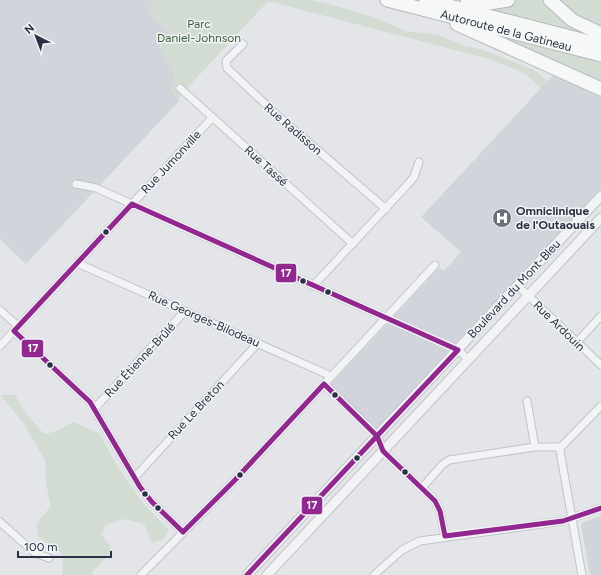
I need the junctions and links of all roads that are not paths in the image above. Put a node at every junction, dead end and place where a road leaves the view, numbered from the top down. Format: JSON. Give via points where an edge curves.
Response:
{"nodes":[{"id":1,"x":387,"y":0,"type":"edge"},
{"id":2,"x":467,"y":0,"type":"edge"},
{"id":3,"x":508,"y":0,"type":"edge"},
{"id":4,"x":550,"y":0,"type":"edge"},
{"id":5,"x":425,"y":5,"type":"edge"},
{"id":6,"x":601,"y":34,"type":"edge"},
{"id":7,"x":243,"y":44,"type":"dead end"},
{"id":8,"x":601,"y":45,"type":"edge"},
{"id":9,"x":601,"y":55,"type":"edge"},
{"id":10,"x":180,"y":88,"type":"dead end"},
{"id":11,"x":601,"y":89,"type":"edge"},
{"id":12,"x":212,"y":118,"type":"junction"},
{"id":13,"x":419,"y":162,"type":"dead end"},
{"id":14,"x":76,"y":184,"type":"dead end"},
{"id":15,"x":601,"y":196,"type":"edge"},
{"id":16,"x":132,"y":204,"type":"junction"},
{"id":17,"x":386,"y":209,"type":"junction"},
{"id":18,"x":601,"y":218,"type":"edge"},
{"id":19,"x":353,"y":244,"type":"junction"},
{"id":20,"x":77,"y":263,"type":"junction"},
{"id":21,"x":436,"y":265,"type":"dead end"},
{"id":22,"x":313,"y":286,"type":"junction"},
{"id":23,"x":518,"y":286,"type":"junction"},
{"id":24,"x":528,"y":296,"type":"junction"},
{"id":25,"x":0,"y":310,"type":"edge"},
{"id":26,"x":185,"y":311,"type":"junction"},
{"id":27,"x":601,"y":316,"type":"edge"},
{"id":28,"x":386,"y":318,"type":"junction"},
{"id":29,"x":16,"y":329,"type":"junction"},
{"id":30,"x":258,"y":342,"type":"junction"},
{"id":31,"x":577,"y":342,"type":"junction"},
{"id":32,"x":0,"y":346,"type":"edge"},
{"id":33,"x":458,"y":350,"type":"junction"},
{"id":34,"x":468,"y":359,"type":"junction"},
{"id":35,"x":601,"y":365,"type":"edge"},
{"id":36,"x":331,"y":376,"type":"junction"},
{"id":37,"x":428,"y":381,"type":"junction"},
{"id":38,"x":324,"y":384,"type":"junction"},
{"id":39,"x":438,"y":391,"type":"junction"},
{"id":40,"x":527,"y":401,"type":"dead end"},
{"id":41,"x":601,"y":406,"type":"edge"},
{"id":42,"x":94,"y":409,"type":"junction"},
{"id":43,"x":378,"y":435,"type":"junction"},
{"id":44,"x":561,"y":447,"type":"junction"},
{"id":45,"x":535,"y":448,"type":"junction"},
{"id":46,"x":383,"y":451,"type":"junction"},
{"id":47,"x":134,"y":478,"type":"junction"},
{"id":48,"x":422,"y":488,"type":"junction"},
{"id":49,"x":601,"y":508,"type":"edge"},
{"id":50,"x":572,"y":518,"type":"junction"},
{"id":51,"x":0,"y":522,"type":"edge"},
{"id":52,"x":183,"y":532,"type":"junction"},
{"id":53,"x":445,"y":536,"type":"junction"},
{"id":54,"x":49,"y":558,"type":"dead end"},
{"id":55,"x":141,"y":575,"type":"edge"},
{"id":56,"x":247,"y":575,"type":"edge"},
{"id":57,"x":267,"y":575,"type":"edge"},
{"id":58,"x":374,"y":575,"type":"edge"},
{"id":59,"x":582,"y":575,"type":"edge"}],
"edges":[{"from":1,"to":5,"type":"highway","name":"Autoroute de la Gatineau"},
{"from":2,"to":3,"type":"highway","via":[[493,3]]},
{"from":4,"to":6,"type":"highway","via":[[572,20]]},
{"from":5,"to":8,"type":"highway","name":"Autoroute de la Gatineau"},
{"from":5,"to":9,"type":"highway","name":"Autoroute de la Gatineau"},
{"from":5,"to":11,"type":"highway"},
{"from":7,"to":17,"type":"street","name":"Rue Radisson","via":[[226,61],[227,68],[279,117]]},
{"from":10,"to":12,"type":"street","name":"Rue Tassé"},
{"from":12,"to":16,"type":"street","name":"Rue Jumonville"},
{"from":12,"to":19,"type":"street","name":"Rue Tassé"},
{"from":13,"to":17,"type":"street","via":[[414,176]]},
{"from":14,"to":16,"type":"street","via":[[96,188]]},
{"from":15,"to":23,"type":"street","name":"Boulevard du Mont-Bleu"},
{"from":16,"to":20,"type":"street","name":"Rue Jumonville"},
{"from":16,"to":22,"type":"street"},
{"from":17,"to":19,"type":"street"},
{"from":18,"to":24,"type":"street","name":"Boulevard du Mont-Bleu"},
{"from":19,"to":22,"type":"street"},
{"from":20,"to":26,"type":"street","name":"Rue Georges-Bilodeau"},
{"from":20,"to":29,"type":"street","name":"Rue Jumonville"},
{"from":21,"to":28,"type":"street"},
{"from":22,"to":28,"type":"street"},
{"from":23,"to":24,"type":"street","name":"Rue Ardouin"},
{"from":23,"to":33,"type":"street","name":"Boulevard du Mont-Bleu"},
{"from":24,"to":31,"type":"street","name":"Rue Ardouin"},
{"from":24,"to":34,"type":"street","name":"Boulevard du Mont-Bleu"},
{"from":25,"to":29,"type":"street"},
{"from":26,"to":30,"type":"street","name":"Rue Georges-Bilodeau"},
{"from":26,"to":42,"type":"street","name":"Rue Étienne-Brûlé"},
{"from":27,"to":31,"type":"street"},
{"from":28,"to":33,"type":"street"},
{"from":28,"to":36,"type":"street"},
{"from":29,"to":32,"type":"street","name":"Rue Jumonville"},
{"from":29,"to":42,"type":"street","via":[[82,393]]},
{"from":30,"to":36,"type":"street","name":"Rue Georges-Bilodeau"},
{"from":30,"to":47,"type":"street","name":"Rue Le Breton"},
{"from":31,"to":35,"type":"street","name":"Rue Ardouin"},
{"from":33,"to":34,"type":"street"},
{"from":33,"to":37,"type":"street","name":"Boulevard du Mont-Bleu"},
{"from":34,"to":39,"type":"street","name":"Boulevard du Mont-Bleu"},
{"from":36,"to":38,"type":"street"},
{"from":37,"to":39,"type":"street"},
{"from":37,"to":43,"type":"street","name":"Boulevard du Mont-Bleu"},
{"from":38,"to":43,"type":"street"},
{"from":38,"to":52,"type":"street"},
{"from":39,"to":46,"type":"street","name":"Boulevard du Mont-Bleu"},
{"from":40,"to":45,"type":"street"},
{"from":41,"to":44,"type":"street"},
{"from":42,"to":47,"type":"street"},
{"from":43,"to":46,"type":"street"},
{"from":43,"to":56,"type":"street","name":"Boulevard du Mont-Bleu"},
{"from":44,"to":45,"type":"street"},
{"from":44,"to":50,"type":"street","via":[[560,460]]},
{"from":45,"to":48,"type":"street","via":[[449,460]]},
{"from":46,"to":48,"type":"street"},
{"from":46,"to":57,"type":"street","name":"Boulevard du Mont-Bleu"},
{"from":47,"to":52,"type":"street","via":[[152,502]]},
{"from":48,"to":53,"type":"street","via":[[438,505]]},
{"from":49,"to":50,"type":"street"},
{"from":50,"to":53,"type":"street"},
{"from":50,"to":59,"type":"street"},
{"from":51,"to":54,"type":"street","via":[[35,553]]},
{"from":52,"to":55,"type":"street"},
{"from":53,"to":58,"type":"street","via":[[420,541],[407,547]]}]}
